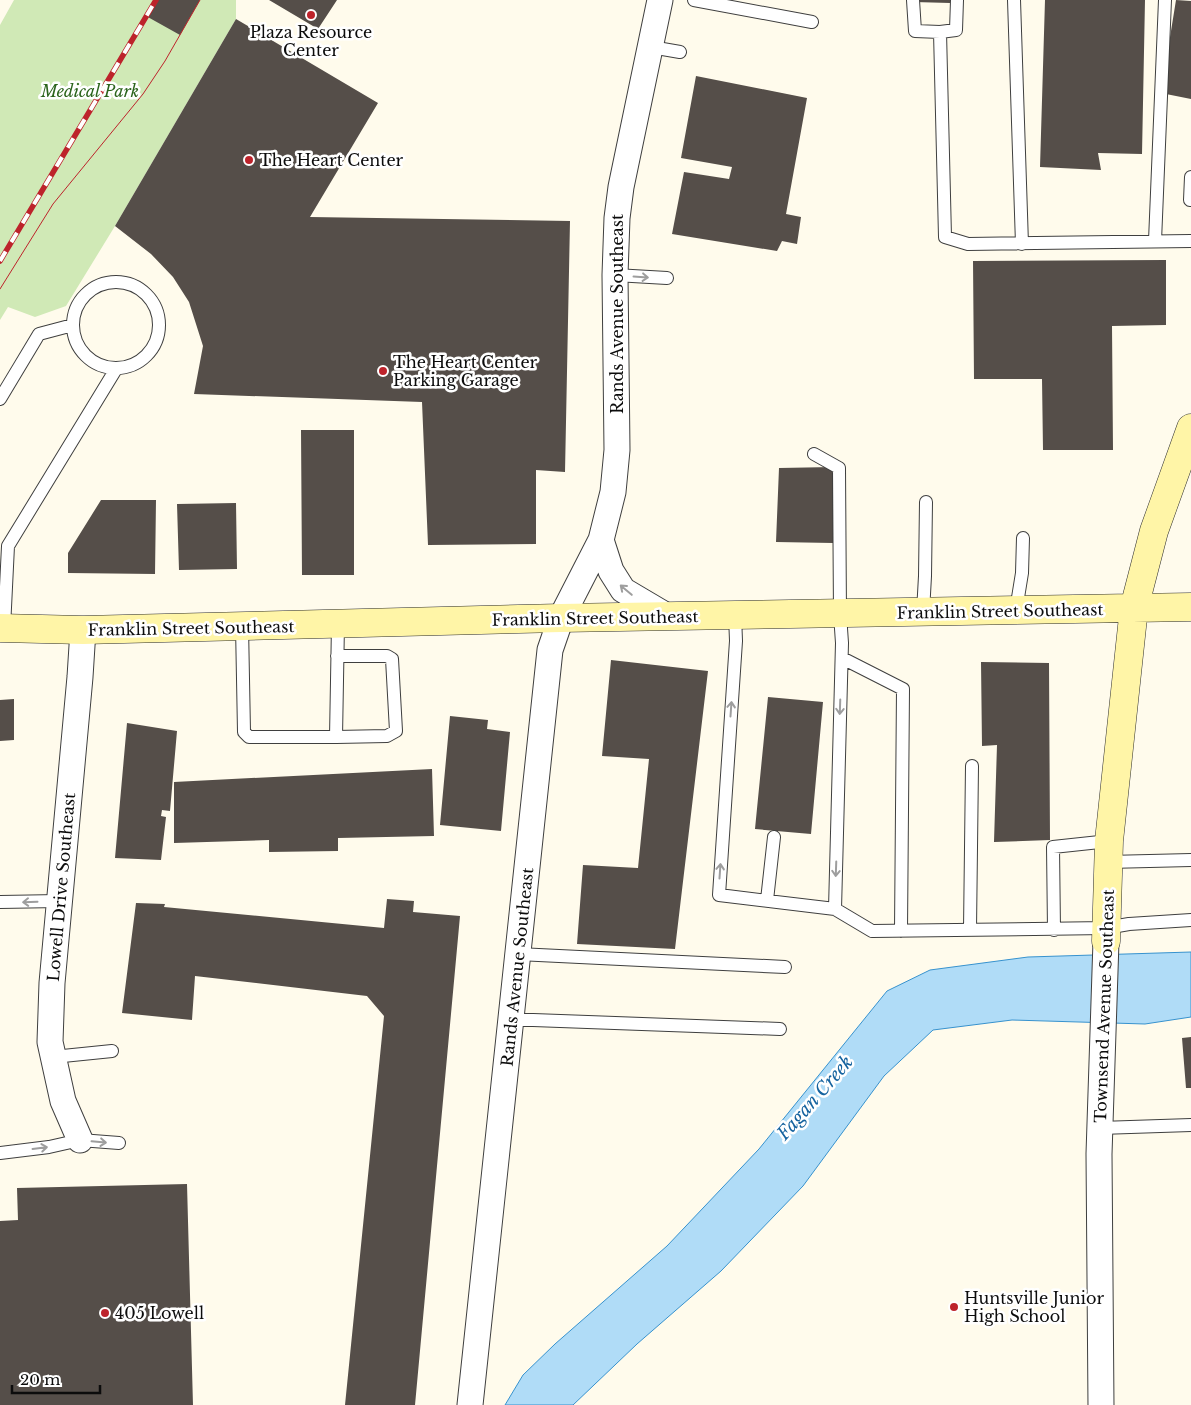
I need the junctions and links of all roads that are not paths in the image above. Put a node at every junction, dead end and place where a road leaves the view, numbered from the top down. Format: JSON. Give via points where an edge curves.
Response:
{"nodes":[{"id":1,"x":660,"y":0,"type":"edge"},
{"id":2,"x":694,"y":0,"type":"edge"},
{"id":3,"x":913,"y":0,"type":"edge"},
{"id":4,"x":957,"y":0,"type":"edge"},
{"id":5,"x":1014,"y":0,"type":"edge"},
{"id":6,"x":1164,"y":0,"type":"edge"},
{"id":7,"x":710,"y":1,"type":"edge"},
{"id":8,"x":812,"y":22,"type":"dead end"},
{"id":9,"x":940,"y":32,"type":"junction"},
{"id":10,"x":651,"y":47,"type":"junction"},
{"id":11,"x":680,"y":52,"type":"dead end"},
{"id":12,"x":1191,"y":177,"type":"edge"},
{"id":13,"x":1191,"y":200,"type":"edge"},
{"id":14,"x":1155,"y":241,"type":"junction"},
{"id":15,"x":1191,"y":241,"type":"edge"},
{"id":16,"x":1022,"y":244,"type":"junction"},
{"id":17,"x":615,"y":275,"type":"junction"},
{"id":18,"x":667,"y":278,"type":"dead end"},
{"id":19,"x":73,"y":325,"type":"junction"},
{"id":20,"x":116,"y":369,"type":"junction"},
{"id":21,"x":0,"y":399,"type":"edge"},
{"id":22,"x":1191,"y":428,"type":"edge"},
{"id":23,"x":814,"y":454,"type":"dead end"},
{"id":24,"x":926,"y":502,"type":"dead end"},
{"id":25,"x":1022,"y":538,"type":"dead end"},
{"id":26,"x":601,"y":540,"type":"junction"},
{"id":27,"x":4,"y":545,"type":"edge"},
{"id":28,"x":1191,"y":607,"type":"edge"},
{"id":29,"x":1134,"y":608,"type":"junction"},
{"id":30,"x":1016,"y":610,"type":"junction"},
{"id":31,"x":923,"y":612,"type":"junction"},
{"id":32,"x":840,"y":614,"type":"junction"},
{"id":33,"x":735,"y":615,"type":"junction"},
{"id":34,"x":668,"y":616,"type":"junction"},
{"id":35,"x":561,"y":618,"type":"junction"},
{"id":36,"x":338,"y":624,"type":"junction"},
{"id":37,"x":242,"y":626,"type":"junction"},
{"id":38,"x":2,"y":628,"type":"edge"},
{"id":39,"x":83,"y":630,"type":"junction"},
{"id":40,"x":337,"y":656,"type":"junction"},
{"id":41,"x":842,"y":658,"type":"junction"},
{"id":42,"x":336,"y":737,"type":"junction"},
{"id":43,"x":972,"y":766,"type":"dead end"},
{"id":44,"x":774,"y":837,"type":"dead end"},
{"id":45,"x":1109,"y":852,"type":"junction"},
{"id":46,"x":1191,"y":860,"type":"edge"},
{"id":47,"x":767,"y":900,"type":"junction"},
{"id":48,"x":59,"y":901,"type":"junction"},
{"id":49,"x":0,"y":902,"type":"edge"},
{"id":50,"x":835,"y":909,"type":"junction"},
{"id":51,"x":1191,"y":920,"type":"edge"},
{"id":52,"x":970,"y":929,"type":"junction"},
{"id":53,"x":1054,"y":930,"type":"junction"},
{"id":54,"x":901,"y":931,"type":"junction"},
{"id":55,"x":1106,"y":935,"type":"junction"},
{"id":56,"x":518,"y":954,"type":"junction"},
{"id":57,"x":785,"y":967,"type":"dead end"},
{"id":58,"x":511,"y":1020,"type":"junction"},
{"id":59,"x":780,"y":1029,"type":"dead end"},
{"id":60,"x":112,"y":1051,"type":"dead end"},
{"id":61,"x":53,"y":1057,"type":"junction"},
{"id":62,"x":1191,"y":1125,"type":"edge"},
{"id":63,"x":1100,"y":1128,"type":"junction"},
{"id":64,"x":80,"y":1140,"type":"junction"},
{"id":65,"x":119,"y":1143,"type":"dead end"},
{"id":66,"x":0,"y":1153,"type":"edge"},
{"id":67,"x":470,"y":1405,"type":"edge"},
{"id":68,"x":1102,"y":1405,"type":"edge"}],
"edges":[{"from":1,"to":10,"type":"street","name":"Rands Avenue Southeast"},
{"from":2,"to":7,"type":"lane"},
{"from":3,"to":9,"type":"lane","via":[[915,31]]},
{"from":4,"to":9,"type":"lane","via":[[956,30]]},
{"from":5,"to":16,"type":"lane"},
{"from":6,"to":14,"type":"lane"},
{"from":7,"to":8,"type":"lane"},
{"from":9,"to":16,"type":"lane","via":[[945,237],[968,244]]},
{"from":10,"to":11,"type":"lane"},
{"from":10,"to":17,"type":"street","name":"Rands Avenue Southeast","via":[[621,187]]},
{"from":12,"to":13,"type":"lane"},
{"from":14,"to":15,"type":"lane"},
{"from":14,"to":16,"type":"lane"},
{"from":17,"to":18,"type":"lane","one_way":true},
{"from":17,"to":26,"type":"street","name":"Rands Avenue Southeast","via":[[617,450],[613,492]]},
{"from":19,"to":20,"type":"lane","via":[[81,351],[90,360]]},
{"from":19,"to":20,"type":"lane","via":[[81,300],[92,289],[106,283],[121,282],[147,294],[160,321],[158,336],[142,360]]},
{"from":19,"to":21,"type":"lane","via":[[39,334]]},
{"from":20,"to":27,"type":"lane"},
{"from":22,"to":29,"type":"street","name":"Townsend Avenue Southeast","via":[[1154,531]]},
{"from":23,"to":32,"type":"lane","via":[[839,468]]},
{"from":24,"to":31,"type":"lane"},
{"from":25,"to":30,"type":"lane","via":[[1022,573]]},
{"from":34,"to":26,"type":"street","one_way":true,"via":[[623,590],[610,571]]},
{"from":26,"to":35,"type":"street","name":"Rands Avenue Southeast"},
{"from":27,"to":38,"type":"lane"},
{"from":28,"to":29,"type":"street","name":"Franklin Street Southeast"},
{"from":29,"to":30,"type":"street","name":"Franklin Street Southeast"},
{"from":29,"to":45,"type":"street","name":"Townsend Avenue Southeast"},
{"from":30,"to":31,"type":"street","name":"Franklin Street Southeast"},
{"from":31,"to":32,"type":"street","name":"Franklin Street Southeast"},
{"from":32,"to":33,"type":"street","name":"Franklin Street Southeast"},
{"from":32,"to":41,"type":"lane"},
{"from":33,"to":34,"type":"street","name":"Franklin Street Southeast"},
{"from":47,"to":33,"type":"lane","one_way":true,"via":[[719,894]]},
{"from":34,"to":35,"type":"street","name":"Franklin Street Southeast"},
{"from":35,"to":36,"type":"street","name":"Franklin Street Southeast"},
{"from":35,"to":56,"type":"street","name":"Rands Avenue Southeast","via":[[550,650]]},
{"from":36,"to":37,"type":"street","name":"Franklin Street Southeast"},
{"from":36,"to":40,"type":"lane"},
{"from":37,"to":39,"type":"street","name":"Franklin Street Southeast"},
{"from":37,"to":42,"type":"lane","via":[[244,732],[250,738]]},
{"from":38,"to":39,"type":"street","name":"Franklin Street Southeast"},
{"from":39,"to":48,"type":"street","name":"Lowell Drive Southeast"},
{"from":40,"to":42,"type":"lane"},
{"from":40,"to":42,"type":"lane","via":[[387,656],[392,659],[396,731],[387,736]]},
{"from":41,"to":50,"type":"lane","one_way":true},
{"from":41,"to":54,"type":"lane","via":[[903,689]]},
{"from":43,"to":52,"type":"lane"},
{"from":44,"to":47,"type":"lane"},
{"from":45,"to":46,"type":"lane"},
{"from":45,"to":53,"type":"lane","via":[[1053,847]]},
{"from":45,"to":55,"type":"street","name":"Townsend Avenue Southeast"},
{"from":47,"to":50,"type":"lane"},
{"from":48,"to":49,"type":"lane","one_way":true},
{"from":48,"to":61,"type":"street","name":"Lowell Drive Southeast","via":[[52,984],[50,1042]]},
{"from":50,"to":54,"type":"lane","via":[[872,931]]},
{"from":51,"to":55,"type":"lane","via":[[1129,924]]},
{"from":52,"to":53,"type":"lane"},
{"from":52,"to":54,"type":"lane"},
{"from":53,"to":55,"type":"lane","via":[[1080,928]]},
{"from":55,"to":63,"type":"street","name":"Townsend Avenue Southeast"},
{"from":56,"to":57,"type":"lane"},
{"from":56,"to":58,"type":"street","name":"Rands Avenue Southeast"},
{"from":58,"to":59,"type":"lane"},
{"from":58,"to":67,"type":"street","name":"Rands Avenue Southeast"},
{"from":60,"to":61,"type":"lane"},
{"from":61,"to":64,"type":"street","name":"Lowell Drive Southeast","via":[[63,1101]]},
{"from":62,"to":63,"type":"lane"},
{"from":63,"to":68,"type":"street","name":"Townsend Avenue Southeast"},
{"from":64,"to":65,"type":"lane","one_way":true},
{"from":66,"to":64,"type":"lane","one_way":true}]}
